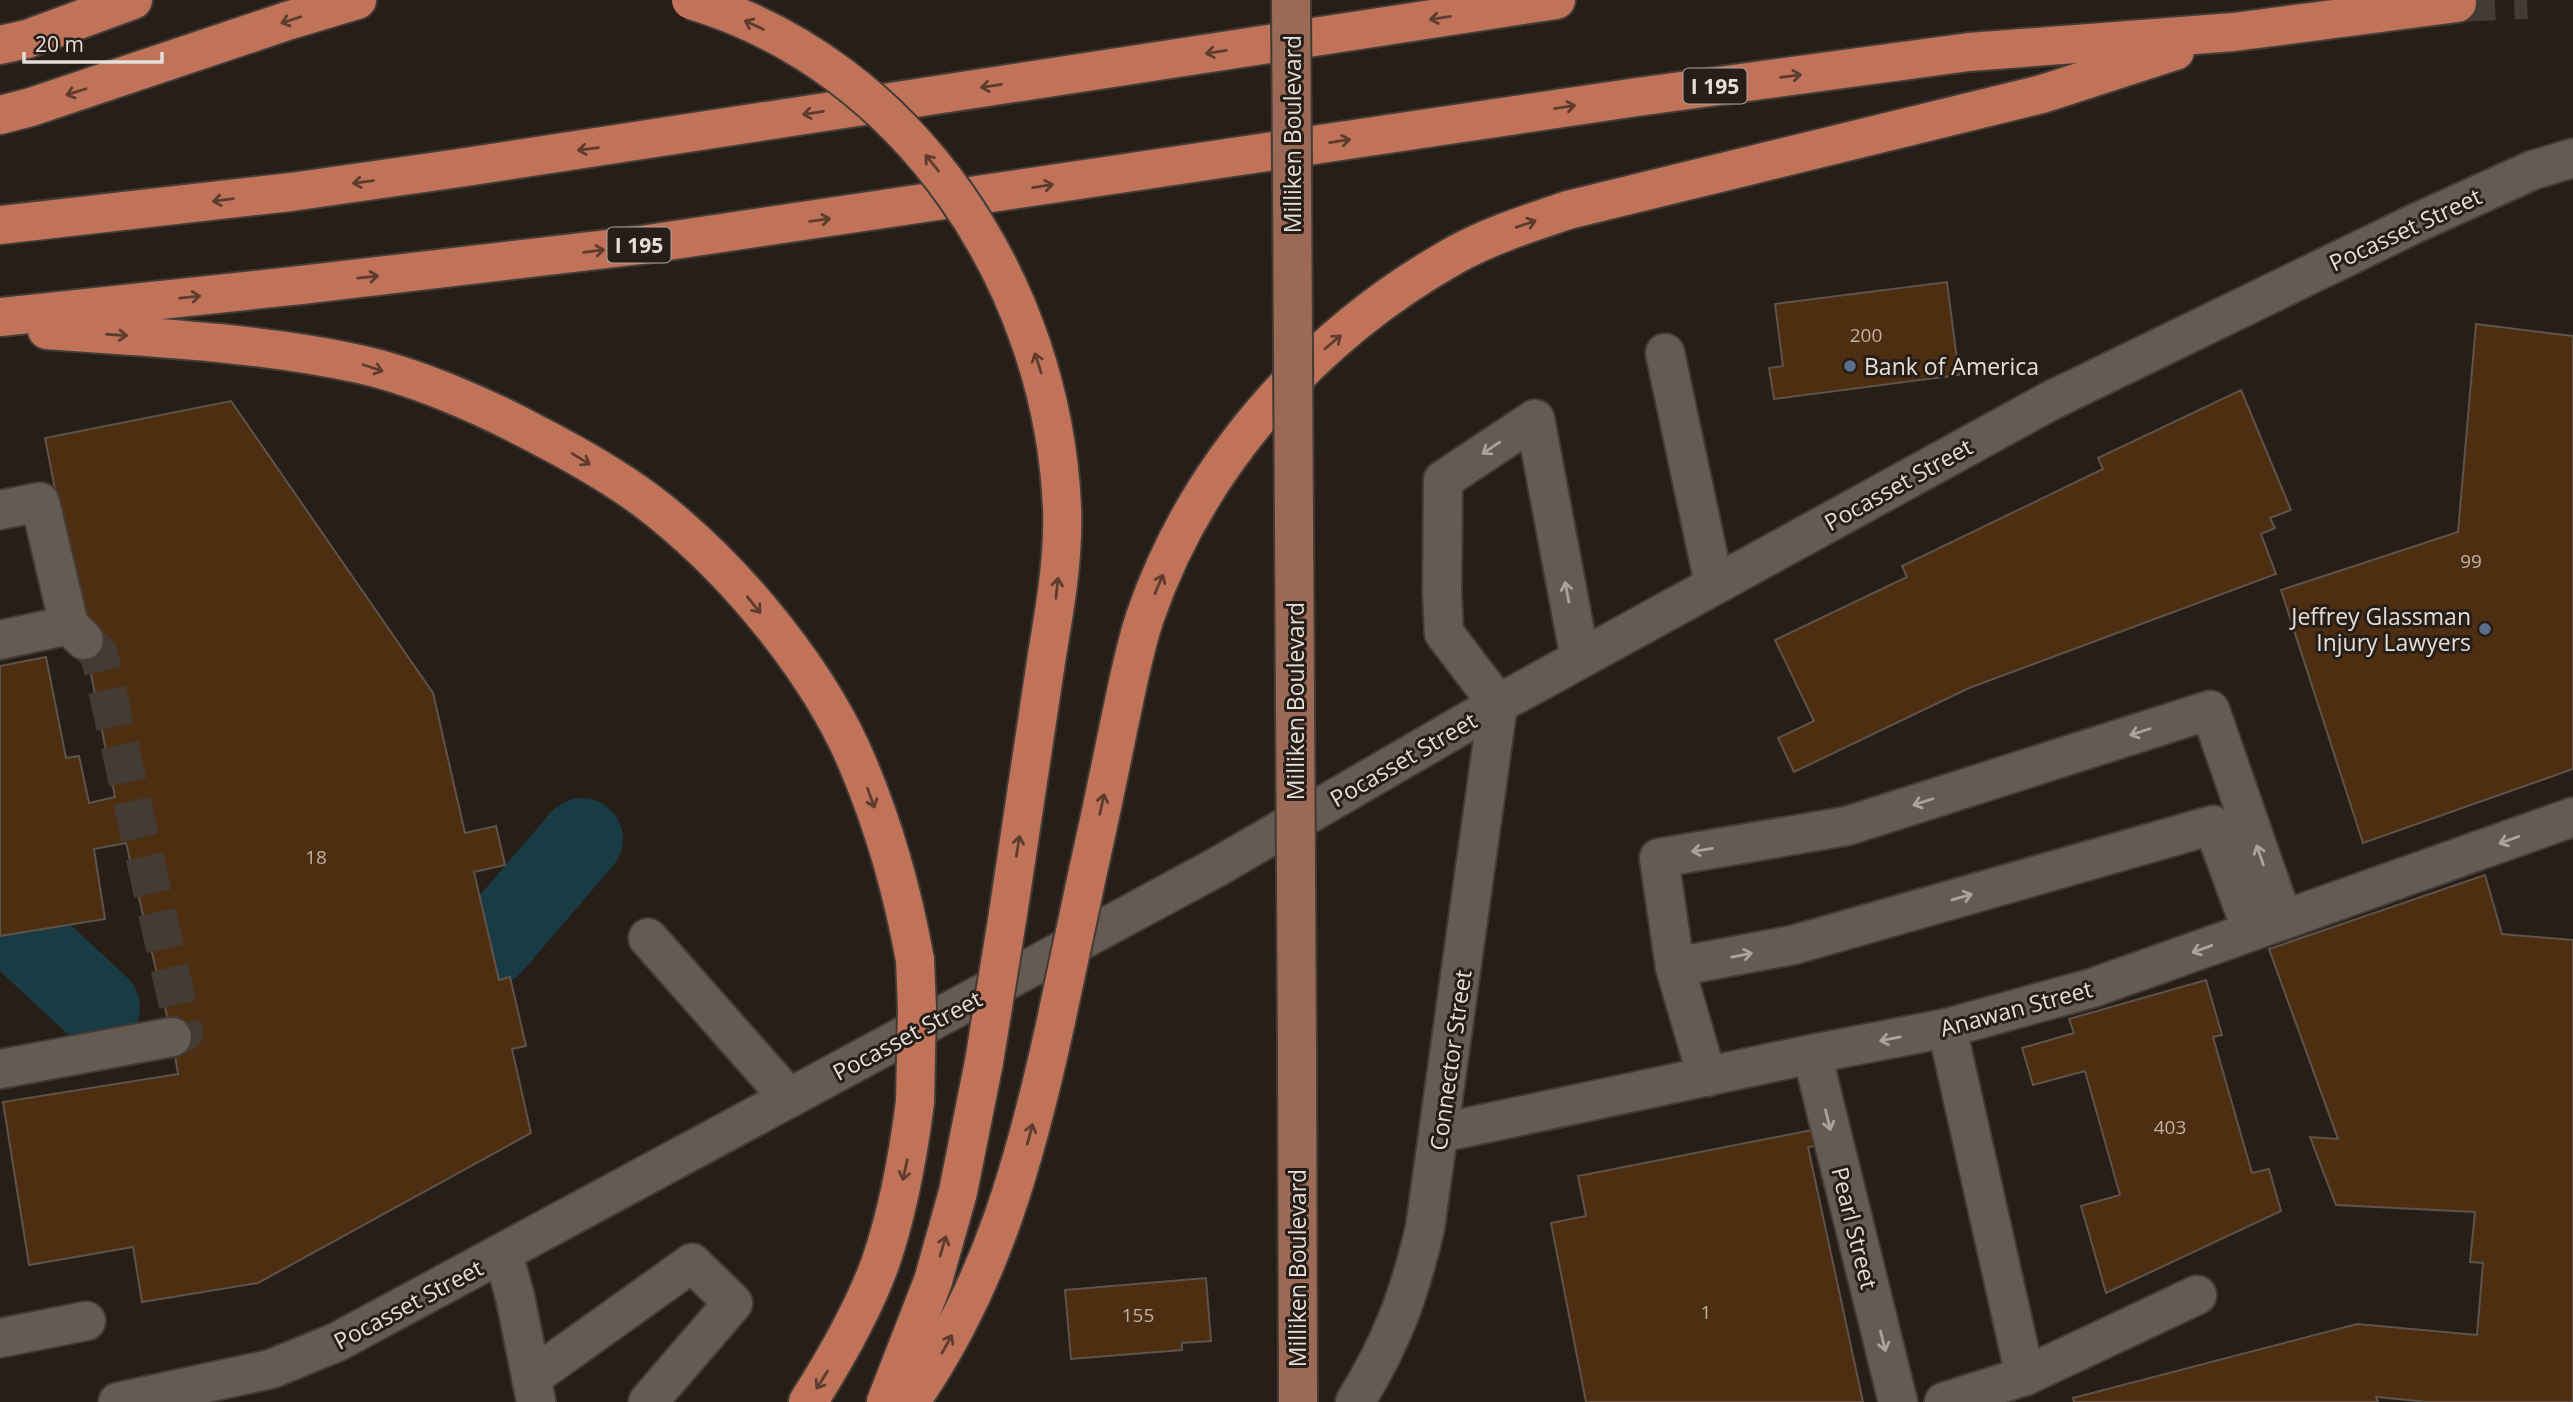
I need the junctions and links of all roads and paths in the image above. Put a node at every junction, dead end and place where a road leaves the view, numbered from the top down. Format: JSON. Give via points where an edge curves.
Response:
{"nodes":[{"id":1,"x":133,"y":0,"type":"edge"},
{"id":2,"x":357,"y":0,"type":"edge"},
{"id":3,"x":691,"y":0,"type":"edge"},
{"id":4,"x":1291,"y":0,"type":"edge"},
{"id":5,"x":1556,"y":0,"type":"edge"},
{"id":6,"x":2457,"y":3,"type":"dead end"},
{"id":7,"x":2234,"y":32,"type":"junction"},
{"id":8,"x":0,"y":45,"type":"edge"},
{"id":9,"x":0,"y":115,"type":"edge"},
{"id":10,"x":2573,"y":159,"type":"edge"},
{"id":11,"x":0,"y":225,"type":"edge"},
{"id":12,"x":0,"y":317,"type":"edge"},
{"id":13,"x":0,"y":327,"type":"edge"},
{"id":14,"x":1665,"y":353,"type":"dead end"},
{"id":15,"x":0,"y":510,"type":"edge"},
{"id":16,"x":1714,"y":584,"type":"junction"},
{"id":17,"x":0,"y":640,"type":"edge"},
{"id":18,"x":1580,"y":659,"type":"junction"},
{"id":19,"x":1498,"y":704,"type":"junction"},
{"id":20,"x":2573,"y":817,"type":"edge"},
{"id":21,"x":2230,"y":820,"type":"junction"},
{"id":22,"x":2267,"y":926,"type":"junction"},
{"id":23,"x":648,"y":938,"type":"dead end"},
{"id":24,"x":1675,"y":967,"type":"junction"},
{"id":25,"x":1947,"y":1028,"type":"junction"},
{"id":26,"x":173,"y":1037,"type":"dead end"},
{"id":27,"x":1812,"y":1054,"type":"junction"},
{"id":28,"x":0,"y":1069,"type":"edge"},
{"id":29,"x":1707,"y":1077,"type":"junction"},
{"id":30,"x":789,"y":1098,"type":"junction"},
{"id":31,"x":1440,"y":1133,"type":"junction"},
{"id":32,"x":503,"y":1253,"type":"junction"},
{"id":33,"x":2197,"y":1295,"type":"dead end"},
{"id":34,"x":86,"y":1321,"type":"dead end"},
{"id":35,"x":0,"y":1338,"type":"edge"},
{"id":36,"x":2025,"y":1376,"type":"junction"},
{"id":37,"x":534,"y":1390,"type":"edge"},
{"id":38,"x":134,"y":1400,"type":"edge"},
{"id":39,"x":648,"y":1402,"type":"edge"},
{"id":40,"x":808,"y":1402,"type":"edge"},
{"id":41,"x":886,"y":1402,"type":"edge"},
{"id":42,"x":910,"y":1402,"type":"edge"},
{"id":43,"x":1297,"y":1402,"type":"edge"},
{"id":44,"x":1355,"y":1402,"type":"edge"},
{"id":45,"x":1898,"y":1402,"type":"edge"},
{"id":46,"x":1944,"y":1402,"type":"edge"}],
"edges":[{"from":1,"to":8,"type":"highway"},
{"from":2,"to":9,"type":"highway","one_way":true},
{"from":41,"to":3,"type":"highway","one_way":true,"bridge":true,"via":[[933,1281],[964,1169],[984,1062],[1056,597],[1062,508],[1052,418],[1011,289],[973,219],[918,146],[855,85],[784,39]]},
{"from":4,"to":43,"type":"main road","name":"Milliken Boulevard","bridge":true},
{"from":5,"to":11,"type":"highway","one_way":true,"via":[[610,146],[291,192]]},
{"from":6,"to":7,"type":"highway","number":"I 195"},
{"from":12,"to":7,"type":"highway","number":"I 195","one_way":true,"via":[[654,243],[1955,53]]},
{"from":42,"to":7,"type":"highway","one_way":true,"bridge":true,"via":[[954,1331],[993,1250],[1031,1130],[1131,667],[1146,616],[1188,523],[1245,433],[1275,398],[1357,322],[1405,287],[1456,254],[1514,228],[1568,210],[2042,94]]},
{"from":10,"to":16,"type":"street","name":"Pocasset Street","via":[[2533,170],[2428,217],[2117,368]]},
{"from":13,"to":40,"type":"highway","one_way":true,"bridge":true,"via":[[248,344],[307,354],[374,368],[504,417],[562,447],[660,511],[744,592],[813,680],[859,766],[891,859],[915,960],[917,1009],[915,1102],[908,1156],[880,1265],[834,1362]]},
{"from":14,"to":16,"type":"street"},
{"from":15,"to":17,"type":"street","via":[[40,502],[76,632]]},
{"from":16,"to":18,"type":"street","name":"Pocasset Street"},
{"from":18,"to":19,"type":"street","name":"Pocasset Street"},
{"from":18,"to":19,"type":"street","one_way":true,"via":[[1535,419],[1443,480],[1444,633]]},
{"from":19,"to":30,"type":"street","name":"Pocasset Street","via":[[1217,867]]},
{"from":19,"to":31,"type":"street","name":"Connector Street"},
{"from":20,"to":22,"type":"street","name":"Anawan Street","one_way":true},
{"from":21,"to":22,"type":"street"},
{"from":24,"to":21,"type":"street","one_way":true,"via":[[1793,946]]},
{"from":21,"to":24,"type":"street","one_way":true,"via":[[2210,710],[1847,826],[1659,858]]},
{"from":22,"to":25,"type":"street","name":"Anawan Street","one_way":true,"via":[[2092,988]]},
{"from":23,"to":30,"type":"street"},
{"from":24,"to":29,"type":"street"},
{"from":25,"to":27,"type":"street","name":"Anawan Street","one_way":true},
{"from":25,"to":36,"type":"street"},
{"from":26,"to":28,"type":"street"},
{"from":27,"to":29,"type":"street","name":"Anawan Street"},
{"from":27,"to":45,"type":"street","name":"Pearl Street","one_way":true},
{"from":29,"to":31,"type":"street","name":"Anawan Street"},
{"from":30,"to":32,"type":"street","name":"Pocasset Street"},
{"from":31,"to":44,"type":"street","name":"Connector Street","via":[[1410,1289],[1385,1349]]},
{"from":32,"to":37,"type":"street"},
{"from":32,"to":38,"type":"street","name":"Pocasset Street","via":[[295,1361]]},
{"from":33,"to":36,"type":"street"},
{"from":34,"to":35,"type":"street"},
{"from":36,"to":46,"type":"street"},
{"from":37,"to":39,"type":"street","via":[[692,1263],[733,1303]]}]}
